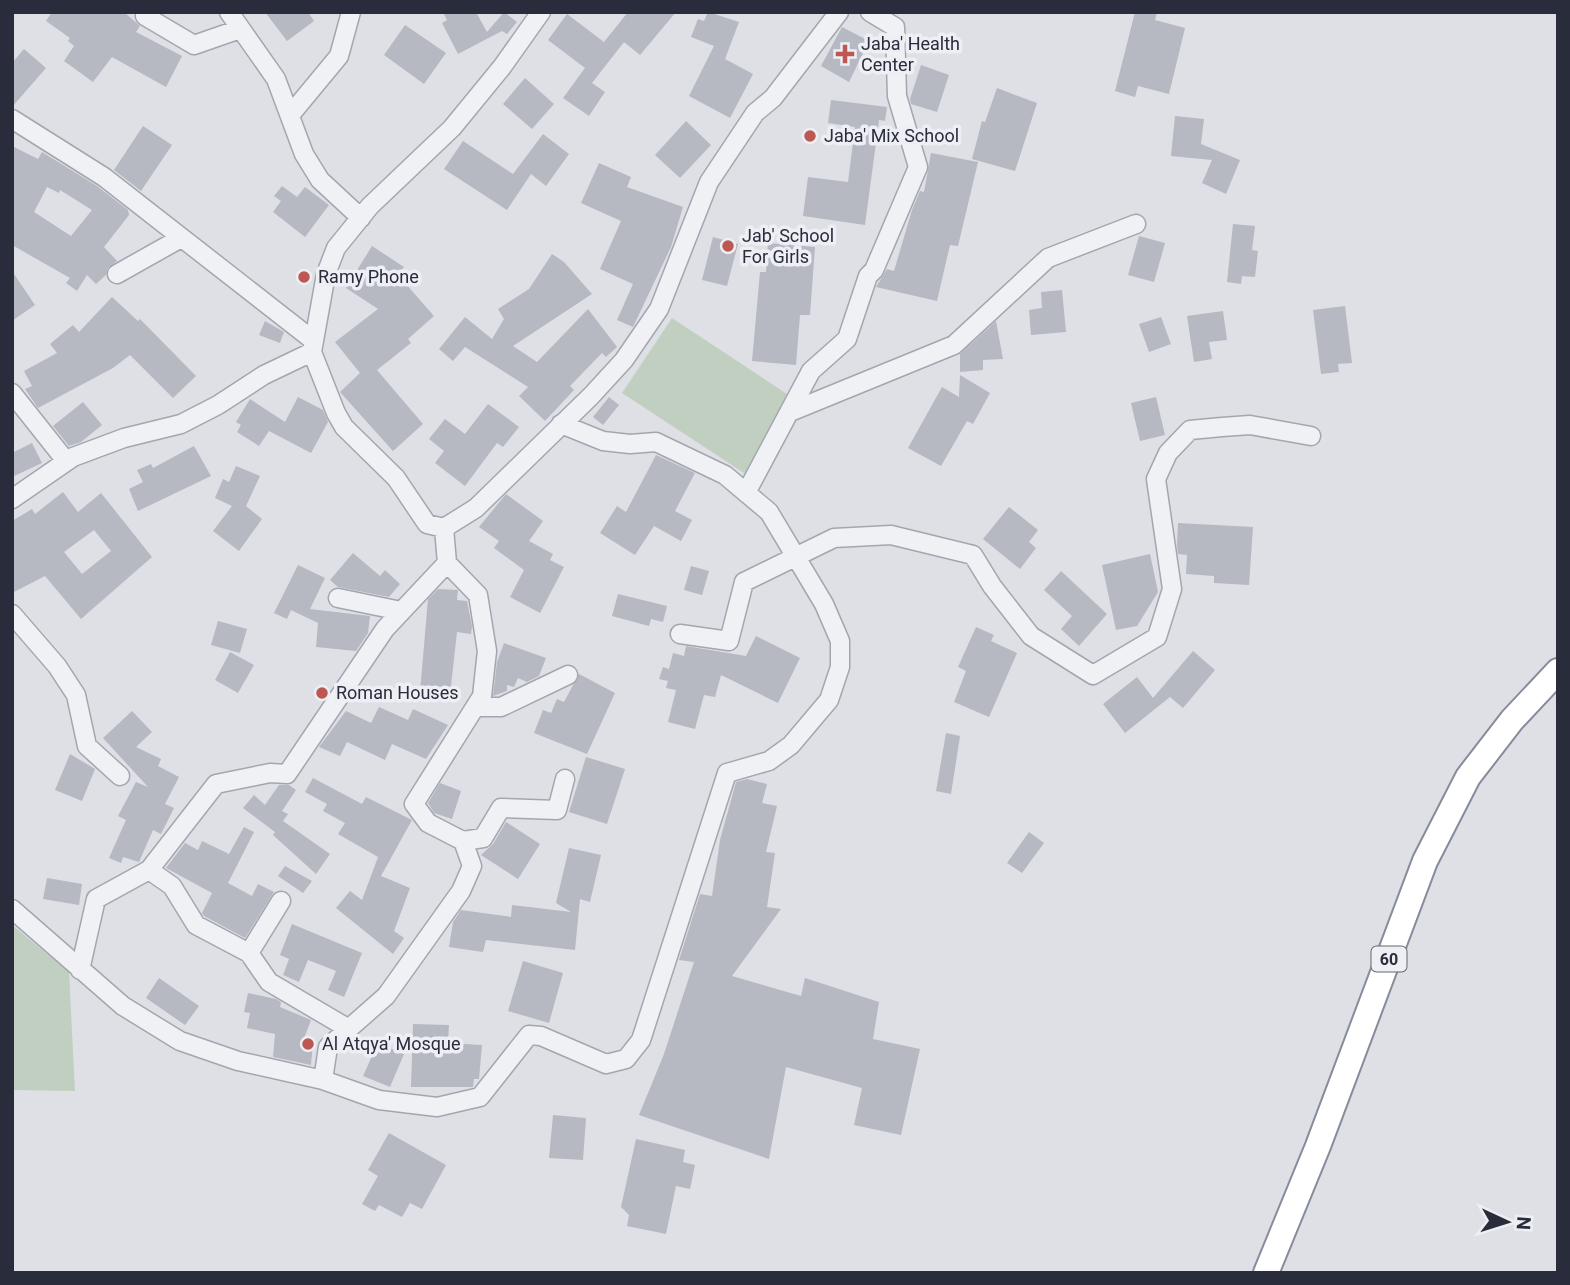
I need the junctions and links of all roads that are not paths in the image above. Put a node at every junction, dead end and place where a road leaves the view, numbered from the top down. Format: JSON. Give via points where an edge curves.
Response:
{"nodes":[{"id":1,"x":229,"y":12,"type":"edge"},
{"id":2,"x":351,"y":12,"type":"edge"},
{"id":3,"x":541,"y":12,"type":"edge"},
{"id":4,"x":839,"y":12,"type":"edge"},
{"id":5,"x":870,"y":12,"type":"edge"},
{"id":6,"x":145,"y":16,"type":"dead end"},
{"id":7,"x":240,"y":29,"type":"junction"},
{"id":8,"x":291,"y":114,"type":"junction"},
{"id":9,"x":12,"y":119,"type":"edge"},
{"id":10,"x":361,"y":218,"type":"junction"},
{"id":11,"x":1136,"y":224,"type":"dead end"},
{"id":12,"x":181,"y":238,"type":"junction"},
{"id":13,"x":117,"y":274,"type":"dead end"},
{"id":14,"x":313,"y":346,"type":"junction"},
{"id":15,"x":12,"y":393,"type":"edge"},
{"id":16,"x":790,"y":412,"type":"junction"},
{"id":17,"x":561,"y":424,"type":"junction"},
{"id":18,"x":1311,"y":436,"type":"dead end"},
{"id":19,"x":66,"y":461,"type":"junction"},
{"id":20,"x":746,"y":493,"type":"junction"},
{"id":21,"x":12,"y":499,"type":"edge"},
{"id":22,"x":444,"y":528,"type":"junction"},
{"id":23,"x":799,"y":557,"type":"junction"},
{"id":24,"x":447,"y":563,"type":"junction"},
{"id":25,"x":338,"y":598,"type":"dead end"},
{"id":26,"x":401,"y":611,"type":"junction"},
{"id":27,"x":12,"y":614,"type":"edge"},
{"id":28,"x":680,"y":634,"type":"dead end"},
{"id":29,"x":1558,"y":671,"type":"edge"},
{"id":30,"x":568,"y":675,"type":"dead end"},
{"id":31,"x":475,"y":707,"type":"junction"},
{"id":32,"x":120,"y":776,"type":"dead end"},
{"id":33,"x":565,"y":779,"type":"dead end"},
{"id":34,"x":463,"y":841,"type":"junction"},
{"id":35,"x":149,"y":870,"type":"junction"},
{"id":36,"x":281,"y":901,"type":"dead end"},
{"id":37,"x":12,"y":909,"type":"edge"},
{"id":38,"x":248,"y":953,"type":"junction"},
{"id":39,"x":80,"y":970,"type":"junction"},
{"id":40,"x":349,"y":1029,"type":"junction"},
{"id":41,"x":323,"y":1080,"type":"junction"},
{"id":42,"x":1266,"y":1273,"type":"edge"}],
"edges":[{"from":1,"to":7,"type":"street"},
{"from":2,"to":8,"type":"street","via":[[339,56]]},
{"from":3,"to":10,"type":"street","via":[[452,128]]},
{"from":4,"to":17,"type":"street","via":[[773,98],[755,113],[709,181],[659,309],[624,360]]},
{"from":5,"to":16,"type":"street","via":[[895,27],[897,96],[918,167],[868,276],[847,339],[811,371]]},
{"from":6,"to":7,"type":"street","via":[[194,45]]},
{"from":7,"to":8,"type":"street","via":[[276,79]]},
{"from":8,"to":10,"type":"street","via":[[304,154],[320,180]]},
{"from":9,"to":12,"type":"street","via":[[104,177]]},
{"from":10,"to":14,"type":"street","via":[[336,248],[326,274]]},
{"from":11,"to":16,"type":"street","via":[[1048,258],[954,345]]},
{"from":12,"to":13,"type":"street"},
{"from":12,"to":14,"type":"street"},
{"from":14,"to":19,"type":"street","via":[[181,424],[124,438]]},
{"from":14,"to":22,"type":"street","via":[[344,427],[396,478],[427,524]]},
{"from":15,"to":19,"type":"street"},
{"from":16,"to":20,"type":"street"},
{"from":17,"to":20,"type":"street","via":[[603,442],[656,442],[725,475]]},
{"from":17,"to":22,"type":"street","via":[[476,508]]},
{"from":18,"to":23,"type":"street","via":[[1250,425],[1222,426],[1190,430],[1168,453],[1156,479],[1172,589],[1157,636],[1093,675],[1031,636],[973,555],[891,535],[834,538]]},
{"from":19,"to":21,"type":"street"},
{"from":20,"to":23,"type":"street","via":[[769,512]]},
{"from":22,"to":24,"type":"street"},
{"from":23,"to":28,"type":"street","via":[[744,582],[729,641]]},
{"from":23,"to":41,"type":"street","via":[[840,640],[840,667],[829,700],[791,745],[769,761],[727,773],[641,1040],[626,1059],[606,1064],[529,1035],[480,1097],[437,1107],[379,1100]]},
{"from":24,"to":26,"type":"street"},
{"from":24,"to":31,"type":"street","via":[[478,595],[487,651],[482,696]]},
{"from":25,"to":26,"type":"street"},
{"from":26,"to":35,"type":"street","via":[[287,774],[216,784]]},
{"from":27,"to":32,"type":"street","via":[[76,695],[87,746]]},
{"from":29,"to":42,"type":"highway","number":"60","via":[[1468,777],[1425,861]]},
{"from":30,"to":31,"type":"street","via":[[501,707]]},
{"from":31,"to":34,"type":"street","via":[[414,804],[428,823]]},
{"from":33,"to":34,"type":"street","via":[[556,810],[501,807],[483,838]]},
{"from":34,"to":40,"type":"street","via":[[472,866],[461,891],[386,996]]},
{"from":35,"to":38,"type":"street","via":[[172,886],[196,925]]},
{"from":35,"to":39,"type":"street","via":[[96,899]]},
{"from":36,"to":38,"type":"street"},
{"from":37,"to":39,"type":"street"},
{"from":38,"to":40,"type":"street","via":[[269,982]]},
{"from":39,"to":41,"type":"street","via":[[123,1006],[180,1041],[238,1061]]},
{"from":40,"to":41,"type":"street","via":[[328,1047]]}]}
